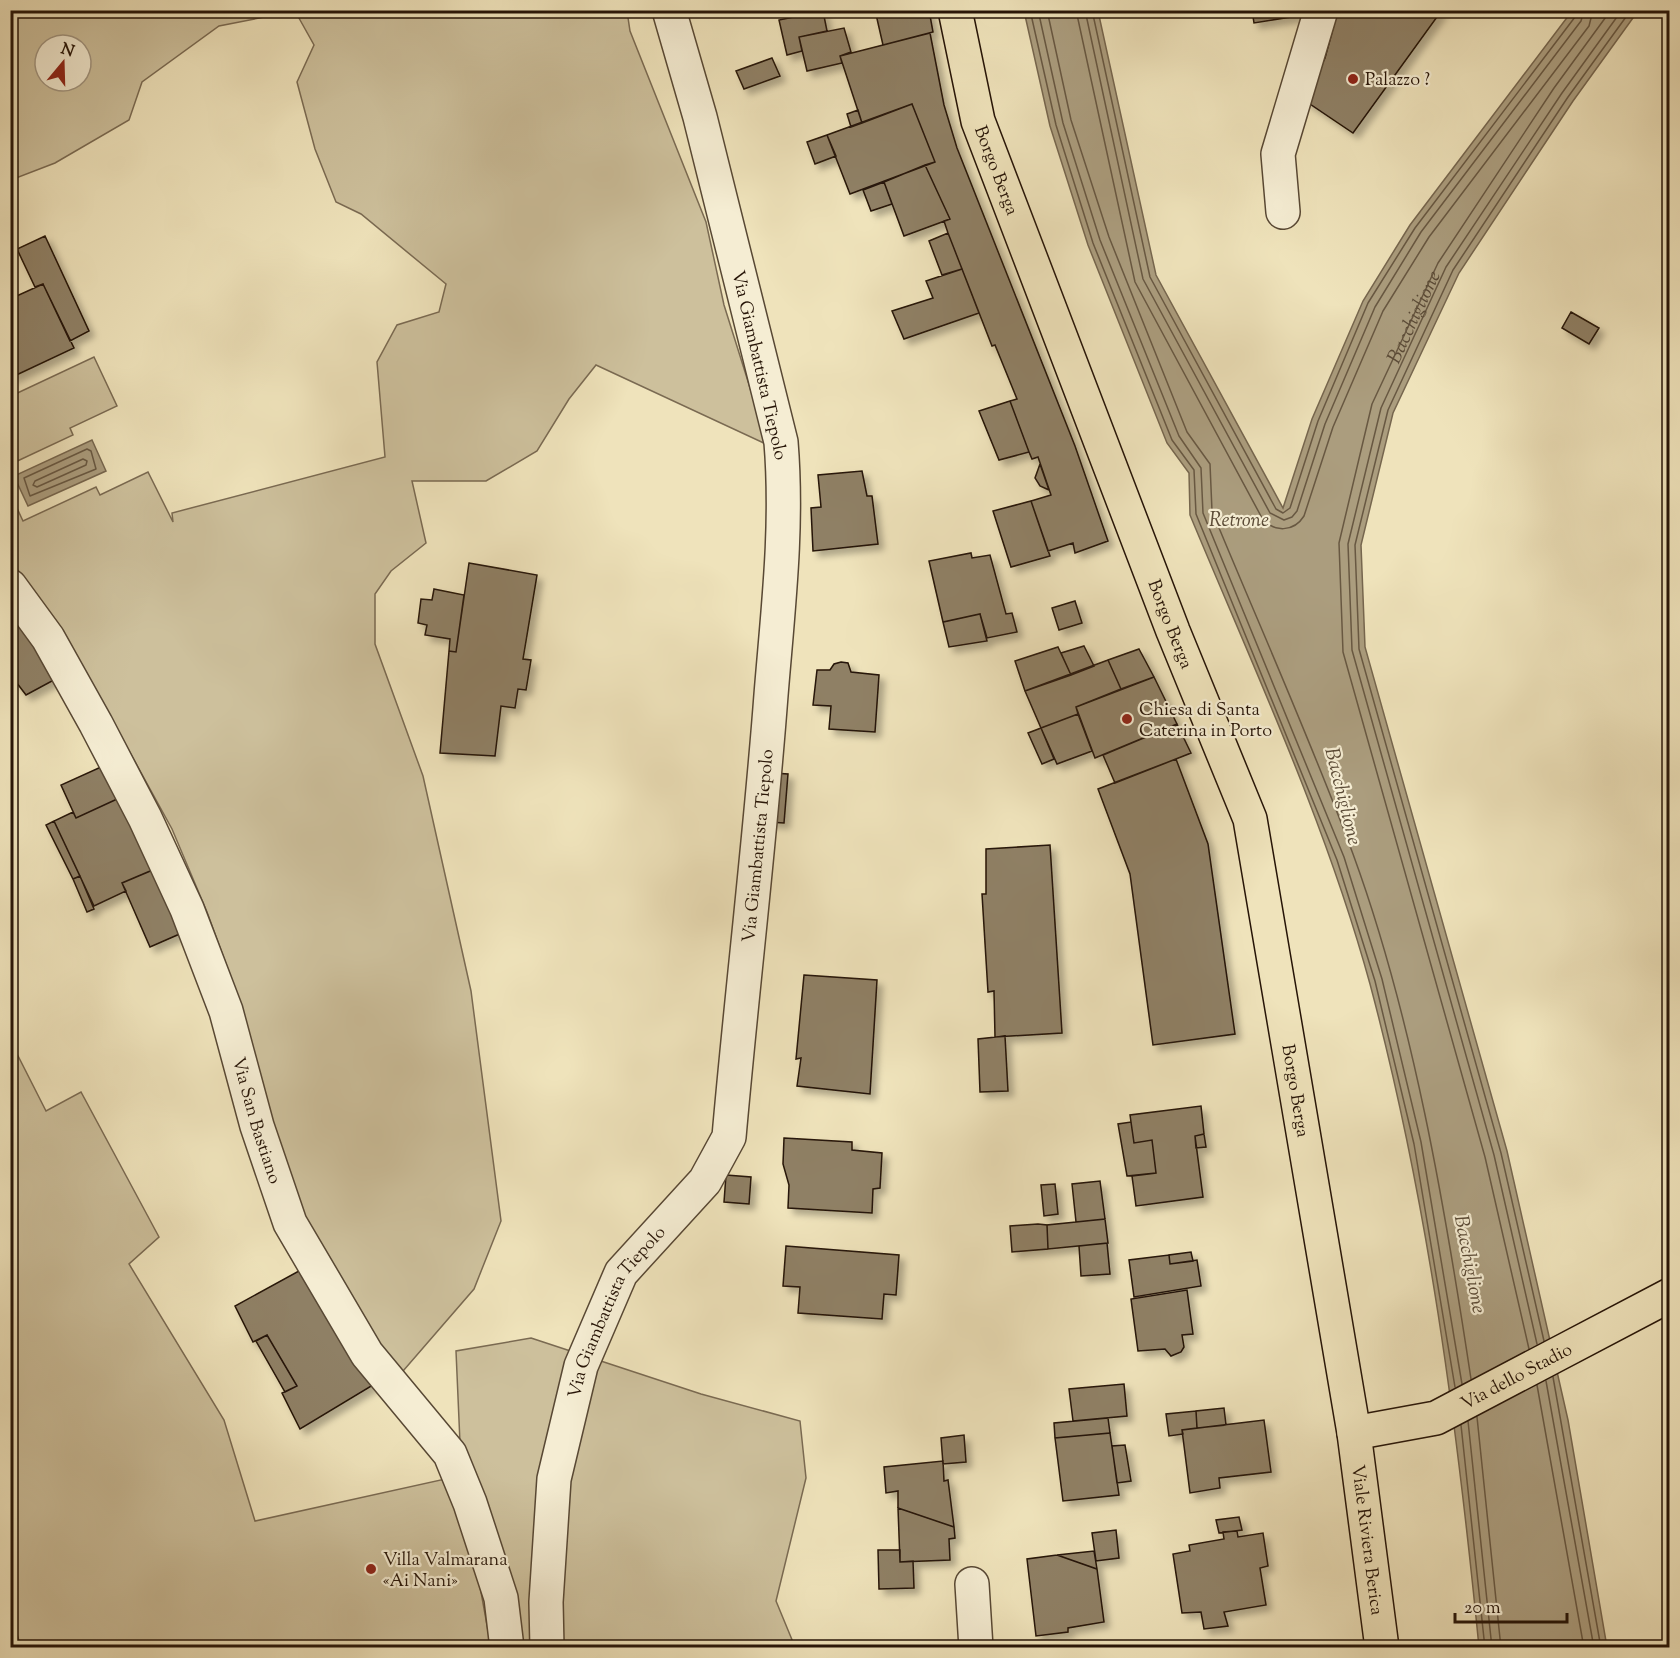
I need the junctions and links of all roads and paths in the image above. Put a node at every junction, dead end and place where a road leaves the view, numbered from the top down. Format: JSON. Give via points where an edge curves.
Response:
{"nodes":[{"id":1,"x":669,"y":10,"type":"edge"},
{"id":2,"x":955,"y":10,"type":"edge"},
{"id":3,"x":1321,"y":10,"type":"edge"},
{"id":4,"x":1282,"y":212,"type":"dead end"},
{"id":5,"x":10,"y":586,"type":"edge"},
{"id":6,"x":1660,"y":1301,"type":"edge"},
{"id":7,"x":1354,"y":1433,"type":"junction"},
{"id":8,"x":972,"y":1584,"type":"dead end"},
{"id":9,"x":507,"y":1647,"type":"edge"},
{"id":10,"x":547,"y":1647,"type":"edge"},
{"id":11,"x":976,"y":1647,"type":"edge"},
{"id":12,"x":1382,"y":1647,"type":"edge"}],
"edges":[{"from":1,"to":10,"type":"street","name":"Via Giambattista Tiepolo","via":[[700,117],[781,442],[786,497],[783,556],[729,1137],[705,1181],[621,1273],[581,1366],[554,1479]]},
{"from":2,"to":7,"type":"main road","name":"Borgo Berga","via":[[978,121],[1173,631],[1250,819]]},
{"from":3,"to":4,"type":"street","via":[[1278,154]]},
{"from":5,"to":9,"type":"street","name":"Via San Bastiano","via":[[48,638],[96,724],[187,909],[225,1011],[257,1126],[290,1223],[367,1354],[450,1455],[471,1503],[501,1598]]},
{"from":6,"to":7,"type":"main road","name":"Via dello Stadio","via":[[1436,1418]]},
{"from":7,"to":12,"type":"main road","name":"Viale Riviera Berica"},
{"from":8,"to":11,"type":"street"}]}
